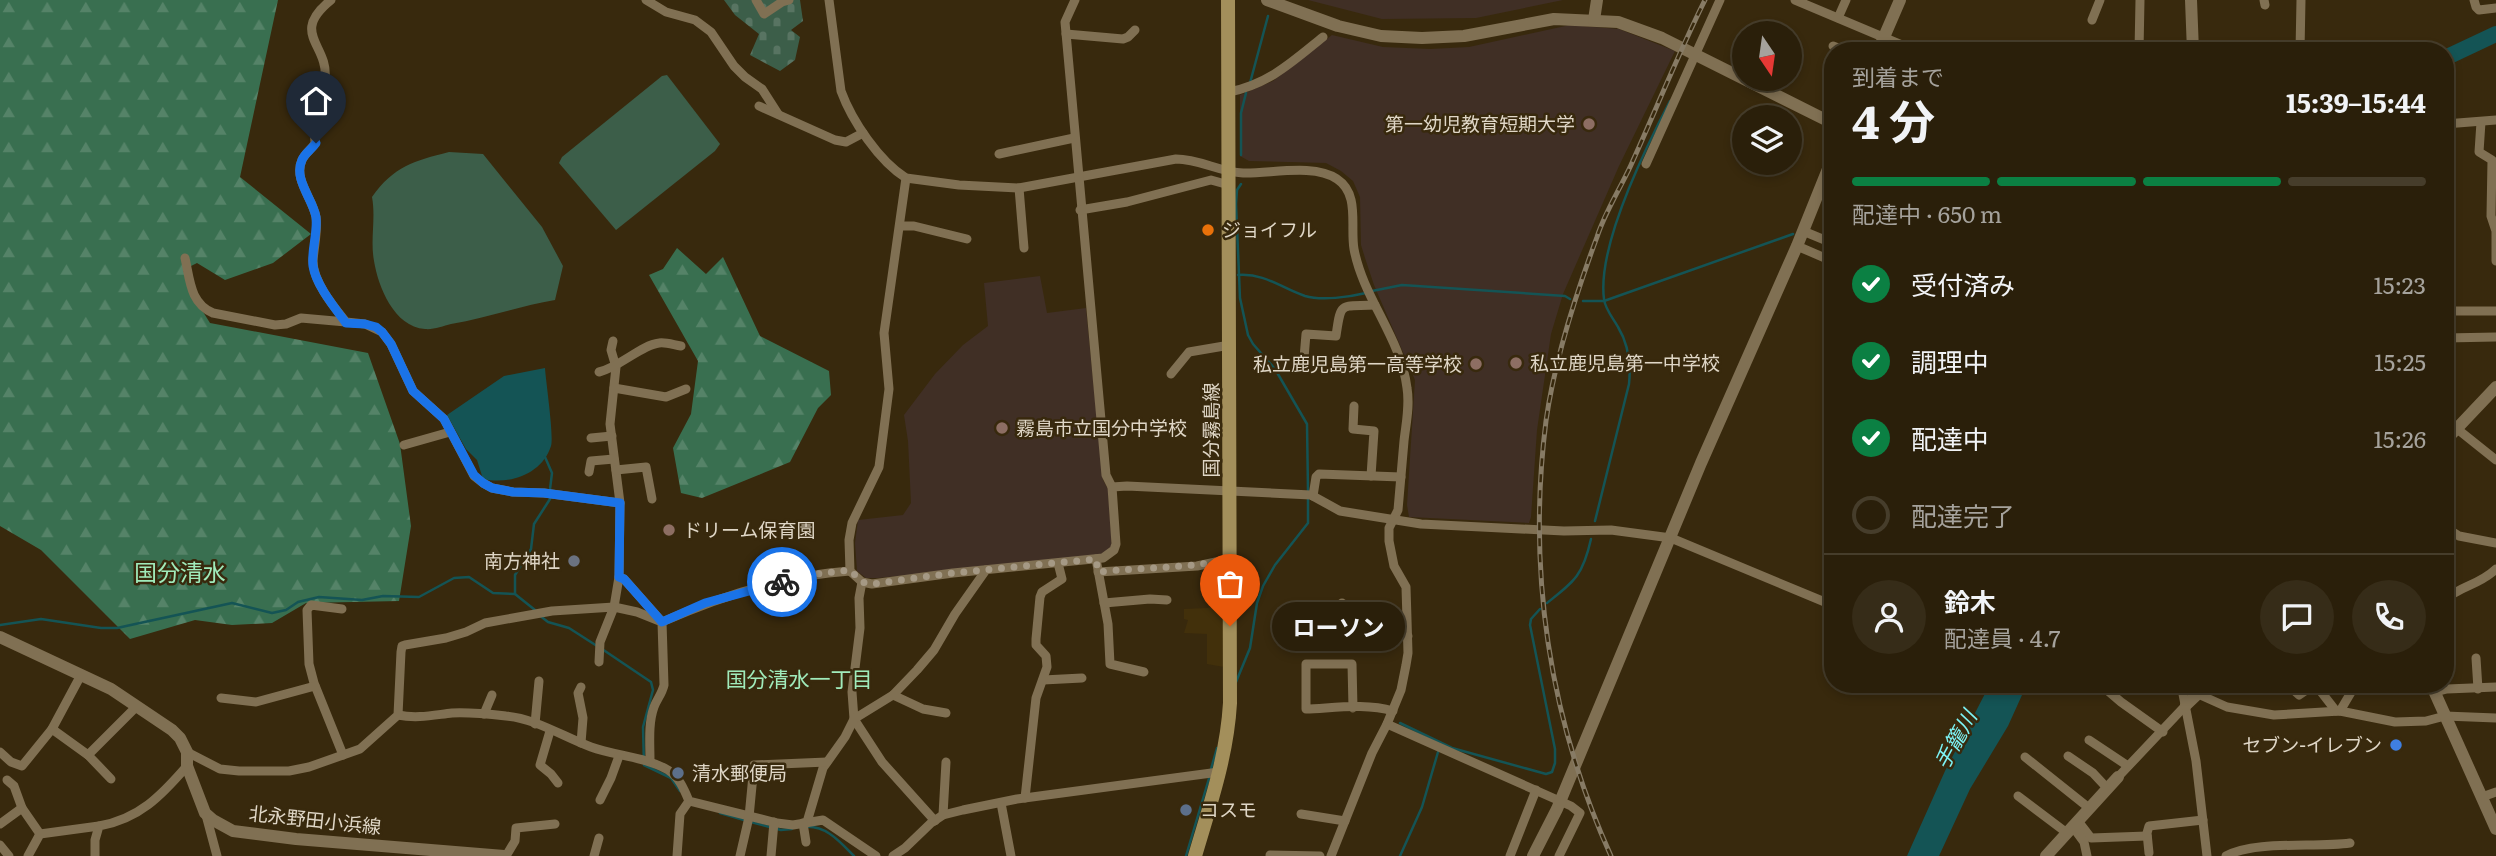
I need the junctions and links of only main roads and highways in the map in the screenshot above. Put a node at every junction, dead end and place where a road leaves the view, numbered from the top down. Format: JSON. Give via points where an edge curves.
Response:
{"nodes":[{"id":1,"x":1228,"y":0,"type":"edge"},
{"id":2,"x":1267,"y":0,"type":"edge"},
{"id":3,"x":1597,"y":0,"type":"edge"},
{"id":4,"x":1900,"y":0,"type":"edge"},
{"id":5,"x":2191,"y":0,"type":"edge"},
{"id":6,"x":1594,"y":20,"type":"junction"},
{"id":7,"x":1882,"y":42,"type":"edge"},
{"id":8,"x":2192,"y":42,"type":"edge"},
{"id":9,"x":1824,"y":120,"type":"edge"},
{"id":10,"x":1824,"y":179,"type":"edge"},
{"id":11,"x":2496,"y":387,"type":"edge"},
{"id":12,"x":2491,"y":401,"type":"edge"},
{"id":13,"x":2454,"y":430,"type":"edge"},
{"id":14,"x":0,"y":637,"type":"edge"},
{"id":15,"x":2199,"y":693,"type":"edge"},
{"id":16,"x":2435,"y":693,"type":"edge"},
{"id":17,"x":2186,"y":705,"type":"road end"},
{"id":18,"x":2118,"y":777,"type":"road end"},
{"id":19,"x":2495,"y":823,"type":"edge"},
{"id":20,"x":485,"y":855,"type":"edge"},
{"id":21,"x":505,"y":856,"type":"edge"},
{"id":22,"x":1195,"y":856,"type":"edge"},
{"id":23,"x":1534,"y":856,"type":"edge"},
{"id":24,"x":2046,"y":856,"type":"edge"}],
"edges":[{"from":1,"to":22,"type":"main road","name":"国分霧島線","via":[[1230,703],[1227,738],[1213,773]]},
{"from":2,"to":6,"type":"main road","via":[[1381,36],[1464,36],[1554,19]]},
{"from":3,"to":6,"type":"main road"},
{"from":4,"to":7,"type":"main road"},
{"from":5,"to":8,"type":"main road"},
{"from":6,"to":9,"type":"main road","via":[[1618,22],[1662,38]]},
{"from":10,"to":23,"type":"main road"},
{"from":11,"to":12,"type":"main road"},
{"from":12,"to":13,"type":"main road"},
{"from":14,"to":20,"type":"main road","name":"北永野田小浜線","via":[[111,689],[172,730],[187,752],[187,766],[205,813],[213,820],[243,833]]},
{"from":15,"to":17,"type":"main road"},
{"from":16,"to":19,"type":"main road"},
{"from":18,"to":24,"type":"main road"},
{"from":20,"to":21,"type":"main road","name":"北永野田小浜線"}]}
